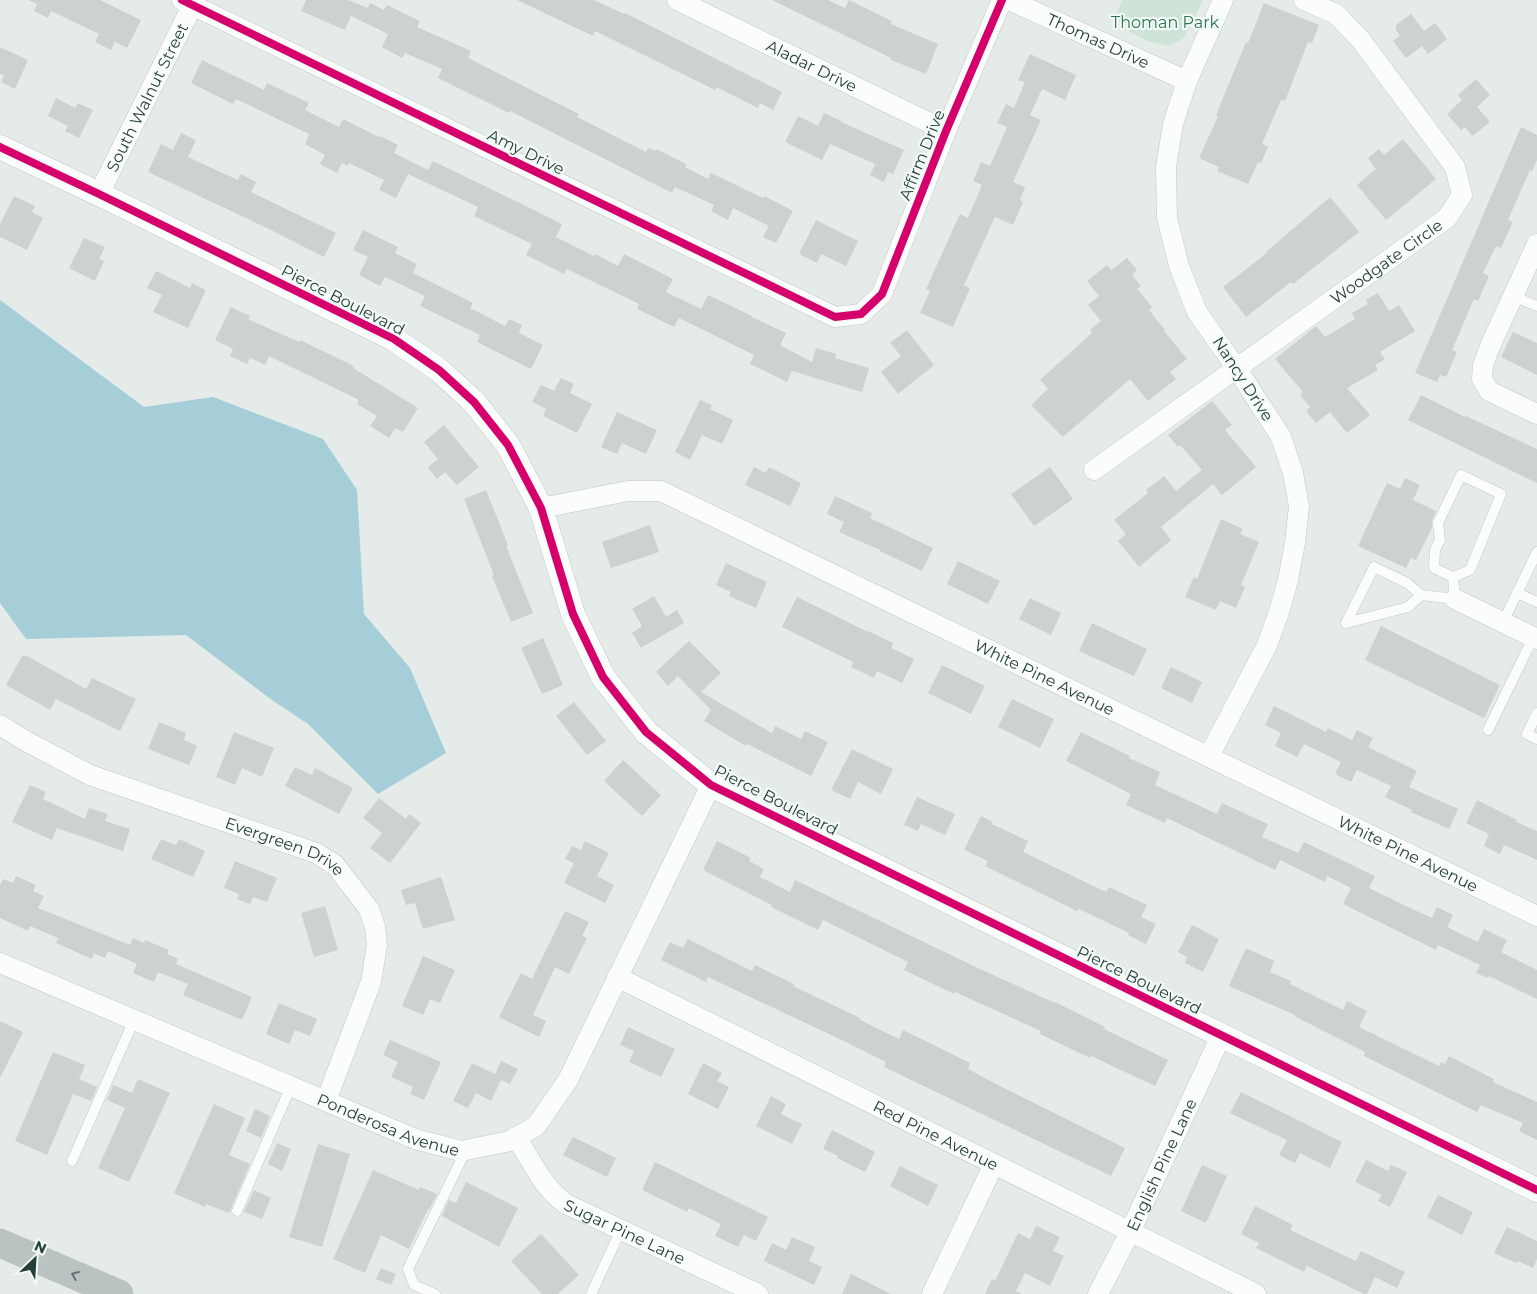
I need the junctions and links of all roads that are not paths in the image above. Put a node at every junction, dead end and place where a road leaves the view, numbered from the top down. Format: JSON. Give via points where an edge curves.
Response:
{"nodes":[{"id":1,"x":677,"y":0,"type":"edge"},
{"id":2,"x":1002,"y":0,"type":"edge"},
{"id":3,"x":1008,"y":0,"type":"edge"},
{"id":4,"x":1223,"y":0,"type":"edge"},
{"id":5,"x":1304,"y":0,"type":"edge"},
{"id":6,"x":190,"y":2,"type":"edge"},
{"id":7,"x":1187,"y":81,"type":"junction"},
{"id":8,"x":946,"y":131,"type":"junction"},
{"id":9,"x":0,"y":147,"type":"edge"},
{"id":10,"x":99,"y":194,"type":"junction"},
{"id":11,"x":1537,"y":244,"type":"edge"},
{"id":12,"x":1514,"y":296,"type":"junction"},
{"id":13,"x":1537,"y":306,"type":"edge"},
{"id":14,"x":861,"y":314,"type":"joint"},
{"id":15,"x":1237,"y":369,"type":"junction"},
{"id":16,"x":1537,"y":414,"type":"edge"},
{"id":17,"x":1094,"y":470,"type":"dead end"},
{"id":18,"x":542,"y":508,"type":"junction"},
{"id":19,"x":1537,"y":552,"type":"edge"},
{"id":20,"x":1453,"y":577,"type":"junction"},
{"id":21,"x":1517,"y":593,"type":"junction"},
{"id":22,"x":1420,"y":595,"type":"junction"},
{"id":23,"x":1455,"y":599,"type":"junction"},
{"id":24,"x":1537,"y":602,"type":"edge"},
{"id":25,"x":1503,"y":622,"type":"junction"},
{"id":26,"x":1535,"y":638,"type":"edge"},
{"id":27,"x":1537,"y":713,"type":"edge"},
{"id":28,"x":0,"y":725,"type":"edge"},
{"id":29,"x":1488,"y":730,"type":"dead end"},
{"id":30,"x":1537,"y":739,"type":"edge"},
{"id":31,"x":1209,"y":756,"type":"junction"},
{"id":32,"x":711,"y":785,"type":"junction"},
{"id":33,"x":1537,"y":916,"type":"edge"},
{"id":34,"x":0,"y":963,"type":"edge"},
{"id":35,"x":618,"y":977,"type":"junction"},
{"id":36,"x":134,"y":1020,"type":"junction"},
{"id":37,"x":1221,"y":1036,"type":"junction"},
{"id":38,"x":291,"y":1086,"type":"junction"},
{"id":39,"x":326,"y":1101,"type":"junction"},
{"id":40,"x":516,"y":1137,"type":"junction"},
{"id":41,"x":466,"y":1150,"type":"junction"},
{"id":42,"x":72,"y":1160,"type":"dead end"},
{"id":43,"x":994,"y":1164,"type":"junction"},
{"id":44,"x":1537,"y":1190,"type":"edge"},
{"id":45,"x":237,"y":1211,"type":"dead end"},
{"id":46,"x":621,"y":1230,"type":"junction"},
{"id":47,"x":1130,"y":1232,"type":"junction"},
{"id":48,"x":0,"y":1243,"type":"edge"},
{"id":49,"x":120,"y":1294,"type":"edge"},
{"id":50,"x":434,"y":1294,"type":"edge"},
{"id":51,"x":591,"y":1294,"type":"edge"},
{"id":52,"x":758,"y":1294,"type":"edge"},
{"id":53,"x":932,"y":1294,"type":"edge"},
{"id":54,"x":1098,"y":1294,"type":"edge"},
{"id":55,"x":1256,"y":1294,"type":"edge"}],
"edges":[{"from":1,"to":8,"type":"street","name":"Aladar Drive"},
{"from":2,"to":8,"type":"street","name":"Affirm Drive"},
{"from":3,"to":7,"type":"street","name":"Thomas Drive"},
{"from":4,"to":7,"type":"street","name":"Nancy Drive"},
{"from":5,"to":15,"type":"street","name":"Woodgate Circle","via":[[1336,14],[1360,40],[1455,167],[1462,196],[1447,218]]},
{"from":6,"to":10,"type":"street","name":"South Walnut Street"},
{"from":6,"to":14,"type":"street","name":"Amy Drive","via":[[835,317]]},
{"from":7,"to":15,"type":"street","name":"Nancy Drive","via":[[1173,124],[1166,167],[1167,218],[1179,266],[1197,312]]},
{"from":8,"to":14,"type":"street","name":"Affirm Drive","via":[[882,294]]},
{"from":9,"to":10,"type":"street","name":"Pierce Boulevard"},
{"from":10,"to":18,"type":"street","name":"Pierce Boulevard","via":[[394,340],[439,370],[474,402],[508,445]]},
{"from":11,"to":12,"type":"street"},
{"from":12,"to":13,"type":"lane"},
{"from":12,"to":16,"type":"street","via":[[1490,344],[1482,379],[1489,391]]},
{"from":15,"to":17,"type":"street","name":"Woodgate Circle"},
{"from":15,"to":31,"type":"street","name":"Nancy Drive","via":[[1281,437],[1293,473],[1299,506],[1295,543],[1279,612],[1267,645]]},
{"from":18,"to":31,"type":"street","name":"White Pine Avenue","via":[[628,491],[660,492]]},
{"from":18,"to":32,"type":"street","name":"Pierce Boulevard","via":[[573,614],[603,677],[646,732]]},
{"from":19,"to":21,"type":"lane"},
{"from":20,"to":20,"type":"lane","via":[[1470,570],[1501,494],[1461,475],[1438,523],[1440,540],[1435,550],[1434,568]]},
{"from":20,"to":23,"type":"lane"},
{"from":21,"to":24,"type":"lane"},
{"from":21,"to":25,"type":"lane"},
{"from":22,"to":22,"type":"lane","via":[[1407,583],[1374,567],[1346,624],[1408,607]]},
{"from":22,"to":23,"type":"lane"},
{"from":23,"to":25,"type":"street"},
{"from":25,"to":26,"type":"street"},
{"from":26,"to":29,"type":"lane"},
{"from":27,"to":30,"type":"lane","via":[[1527,734]]},
{"from":28,"to":39,"type":"street","name":"Evergreen Drive","via":[[90,775],[316,853],[341,872],[369,909],[377,945],[371,982]]},
{"from":31,"to":33,"type":"street","name":"White Pine Avenue"},
{"from":32,"to":35,"type":"street","name":"Ponderosa Avenue"},
{"from":32,"to":37,"type":"street","name":"Pierce Boulevard"},
{"from":34,"to":36,"type":"street","name":"Ponderosa Avenue"},
{"from":35,"to":40,"type":"street","name":"Ponderosa Avenue","via":[[568,1080],[536,1126]]},
{"from":35,"to":43,"type":"street","name":"Red Pine Avenue"},
{"from":36,"to":38,"type":"street","name":"Ponderosa Avenue"},
{"from":36,"to":42,"type":"lane"},
{"from":37,"to":44,"type":"street","name":"Pierce Boulevard"},
{"from":37,"to":47,"type":"street","name":"English Pine Lane"},
{"from":38,"to":39,"type":"street","name":"Ponderosa Avenue"},
{"from":38,"to":45,"type":"lane"},
{"from":39,"to":41,"type":"street","name":"Ponderosa Avenue","via":[[414,1139]]},
{"from":40,"to":41,"type":"street","name":"Ponderosa Avenue"},
{"from":40,"to":46,"type":"street","name":"Sugar Pine Lane","via":[[549,1189],[559,1199]]},
{"from":41,"to":50,"type":"lane","via":[[408,1269],[414,1285]]},
{"from":43,"to":47,"type":"street","name":"Red Pine Avenue"},
{"from":43,"to":53,"type":"street"},
{"from":46,"to":51,"type":"lane"},
{"from":46,"to":52,"type":"street","name":"Sugar Pine Lane"},
{"from":47,"to":54,"type":"street","name":"English Pine Lane"},
{"from":47,"to":55,"type":"street","name":"Red Pine Avenue"},
{"from":49,"to":48,"type":"highway","one_way":true}]}
